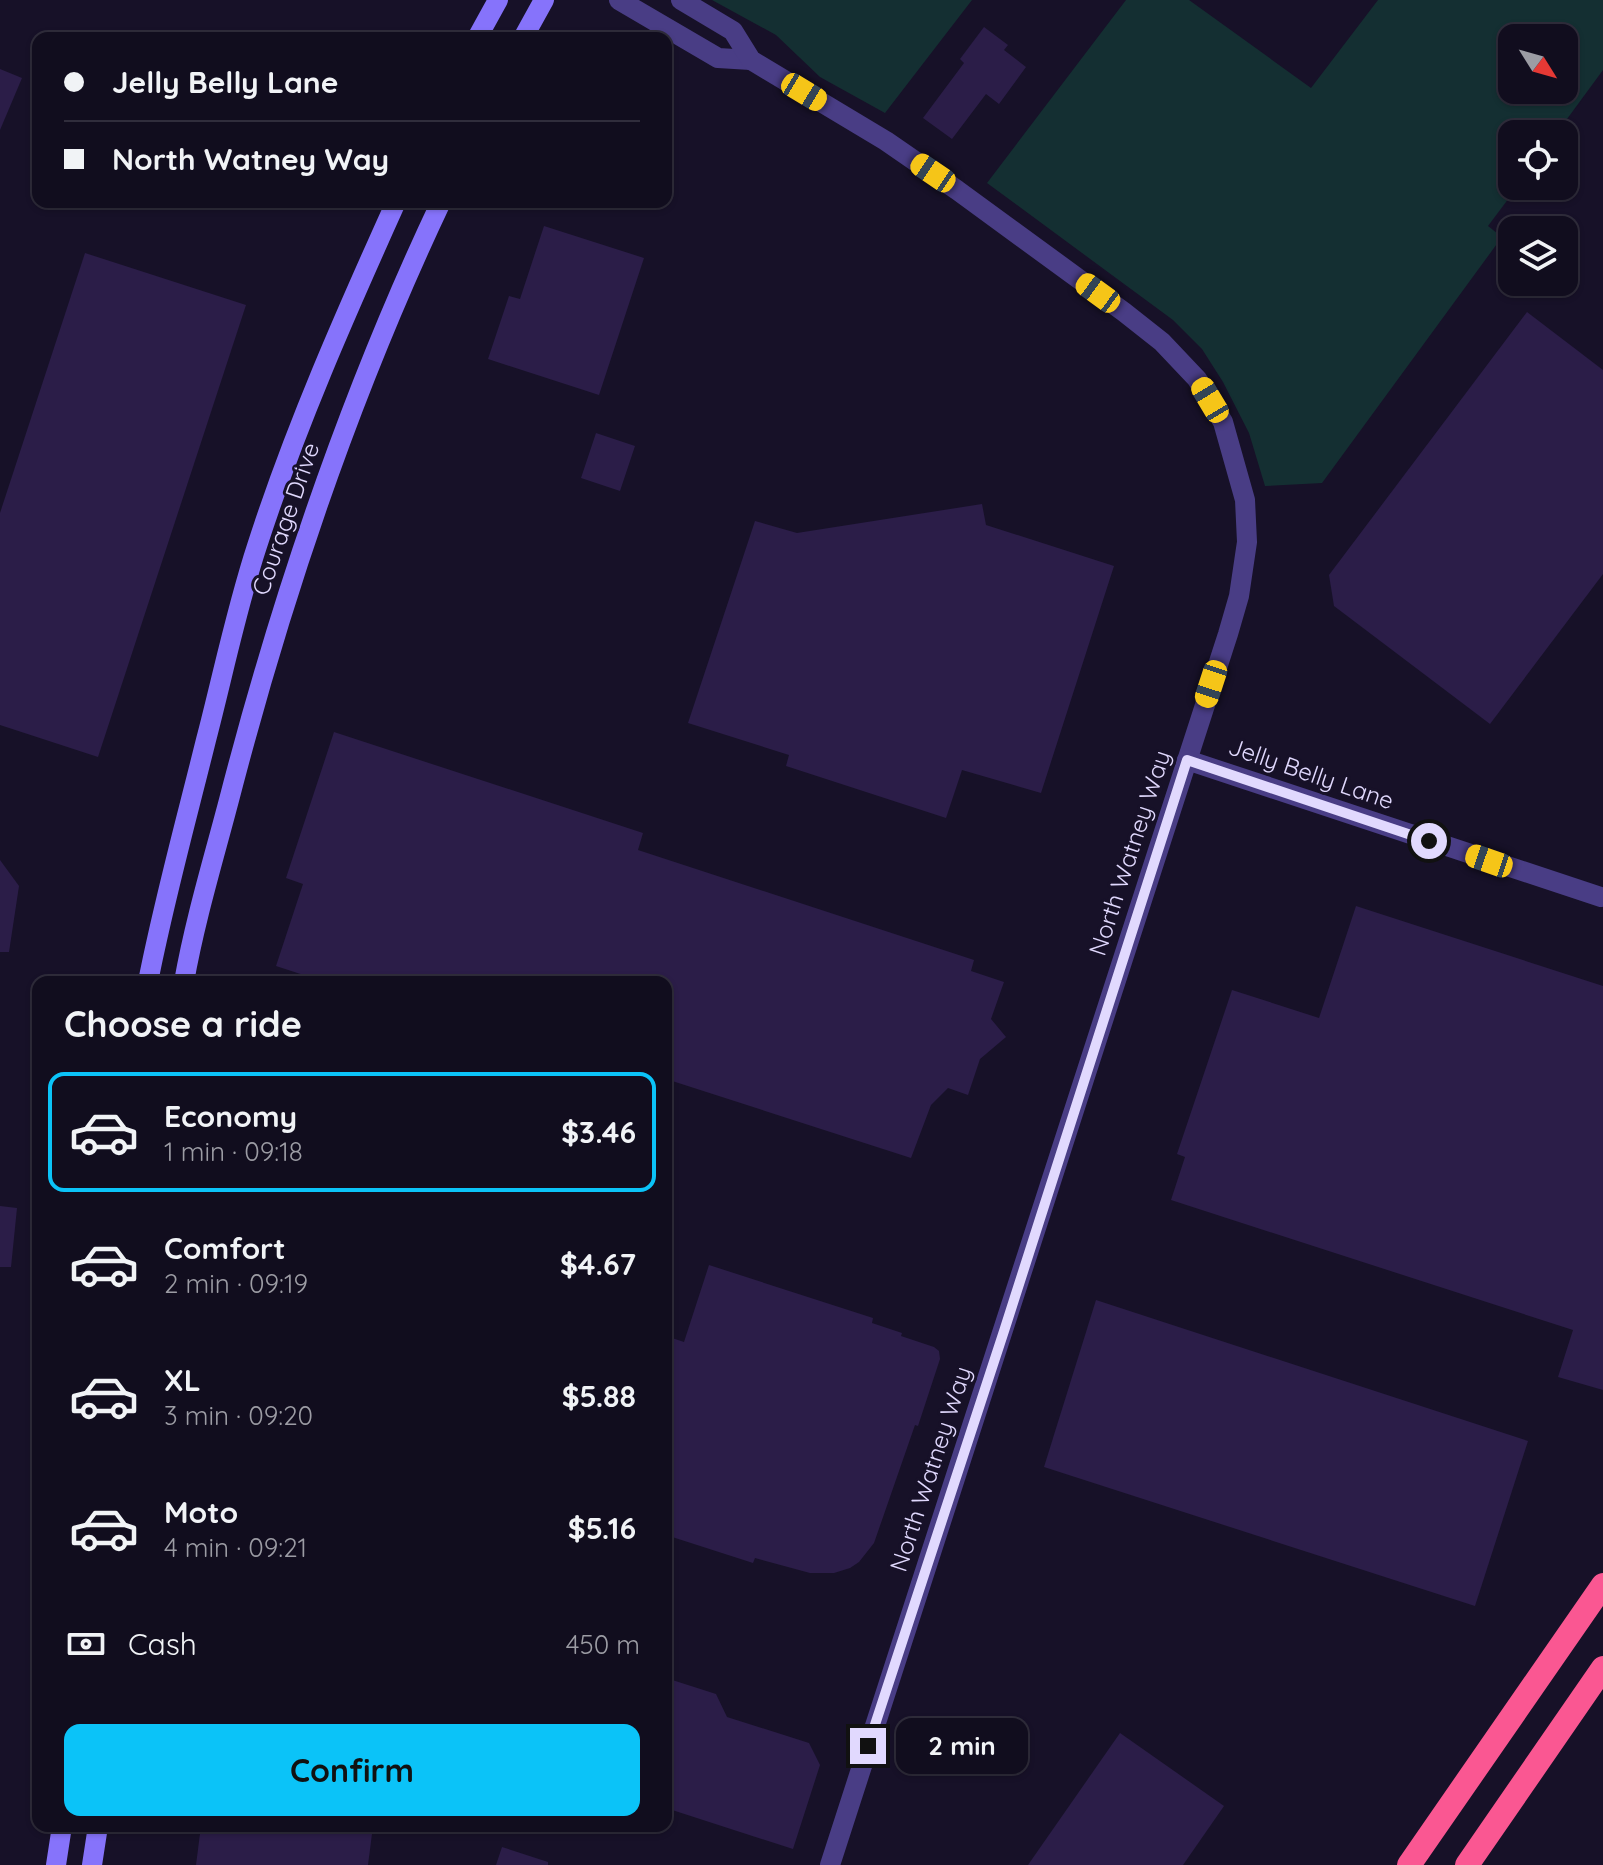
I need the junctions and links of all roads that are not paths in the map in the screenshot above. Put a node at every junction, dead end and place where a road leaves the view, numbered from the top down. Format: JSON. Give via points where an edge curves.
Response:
{"nodes":[{"id":1,"x":498,"y":0,"type":"edge"},
{"id":2,"x":544,"y":0,"type":"edge"},
{"id":3,"x":619,"y":0,"type":"edge"},
{"id":4,"x":681,"y":0,"type":"edge"},
{"id":5,"x":480,"y":32,"type":"edge"},
{"id":6,"x":526,"y":32,"type":"edge"},
{"id":7,"x":751,"y":60,"type":"junction"},
{"id":8,"x":393,"y":208,"type":"edge"},
{"id":9,"x":438,"y":208,"type":"edge"},
{"id":10,"x":1187,"y":760,"type":"junction"},
{"id":11,"x":175,"y":858,"type":"junction"},
{"id":12,"x":211,"y":862,"type":"junction"},
{"id":13,"x":1601,"y":897,"type":"dead end"},
{"id":14,"x":149,"y":976,"type":"edge"},
{"id":15,"x":185,"y":976,"type":"edge"},
{"id":16,"x":1603,"y":1585,"type":"edge"},
{"id":17,"x":1603,"y":1668,"type":"edge"},
{"id":18,"x":61,"y":1832,"type":"edge"},
{"id":19,"x":97,"y":1832,"type":"edge"},
{"id":20,"x":56,"y":1865,"type":"edge"},
{"id":21,"x":92,"y":1865,"type":"edge"},
{"id":22,"x":830,"y":1865,"type":"edge"},
{"id":23,"x":1409,"y":1865,"type":"edge"},
{"id":24,"x":1467,"y":1865,"type":"edge"}],
"edges":[{"from":1,"to":5,"type":"street"},
{"from":2,"to":6,"type":"street"},
{"from":3,"to":7,"type":"street","name":"North Watney Way","via":[[718,58]]},
{"from":4,"to":7,"type":"street","name":"North Watney Way","via":[[733,31]]},
{"from":7,"to":10,"type":"street","name":"North Watney Way","via":[[957,190],[1124,312],[1197,379],[1223,422],[1237,465],[1247,542],[1239,596]]},
{"from":8,"to":11,"type":"street","name":"Courage Drive","via":[[339,329],[258,544],[233,622]]},
{"from":9,"to":12,"type":"street","name":"Courage Drive","via":[[383,332],[314,512]]},
{"from":10,"to":13,"type":"street","name":"Jelly Belly Lane"},
{"from":10,"to":22,"type":"street","name":"North Watney Way"},
{"from":11,"to":12,"type":"street"},
{"from":11,"to":14,"type":"street","name":"Courage Drive"},
{"from":12,"to":15,"type":"street","name":"Courage Drive"},
{"from":16,"to":23,"type":"highway"},
{"from":17,"to":24,"type":"highway"},
{"from":18,"to":20,"type":"street"},
{"from":19,"to":21,"type":"street"}]}
